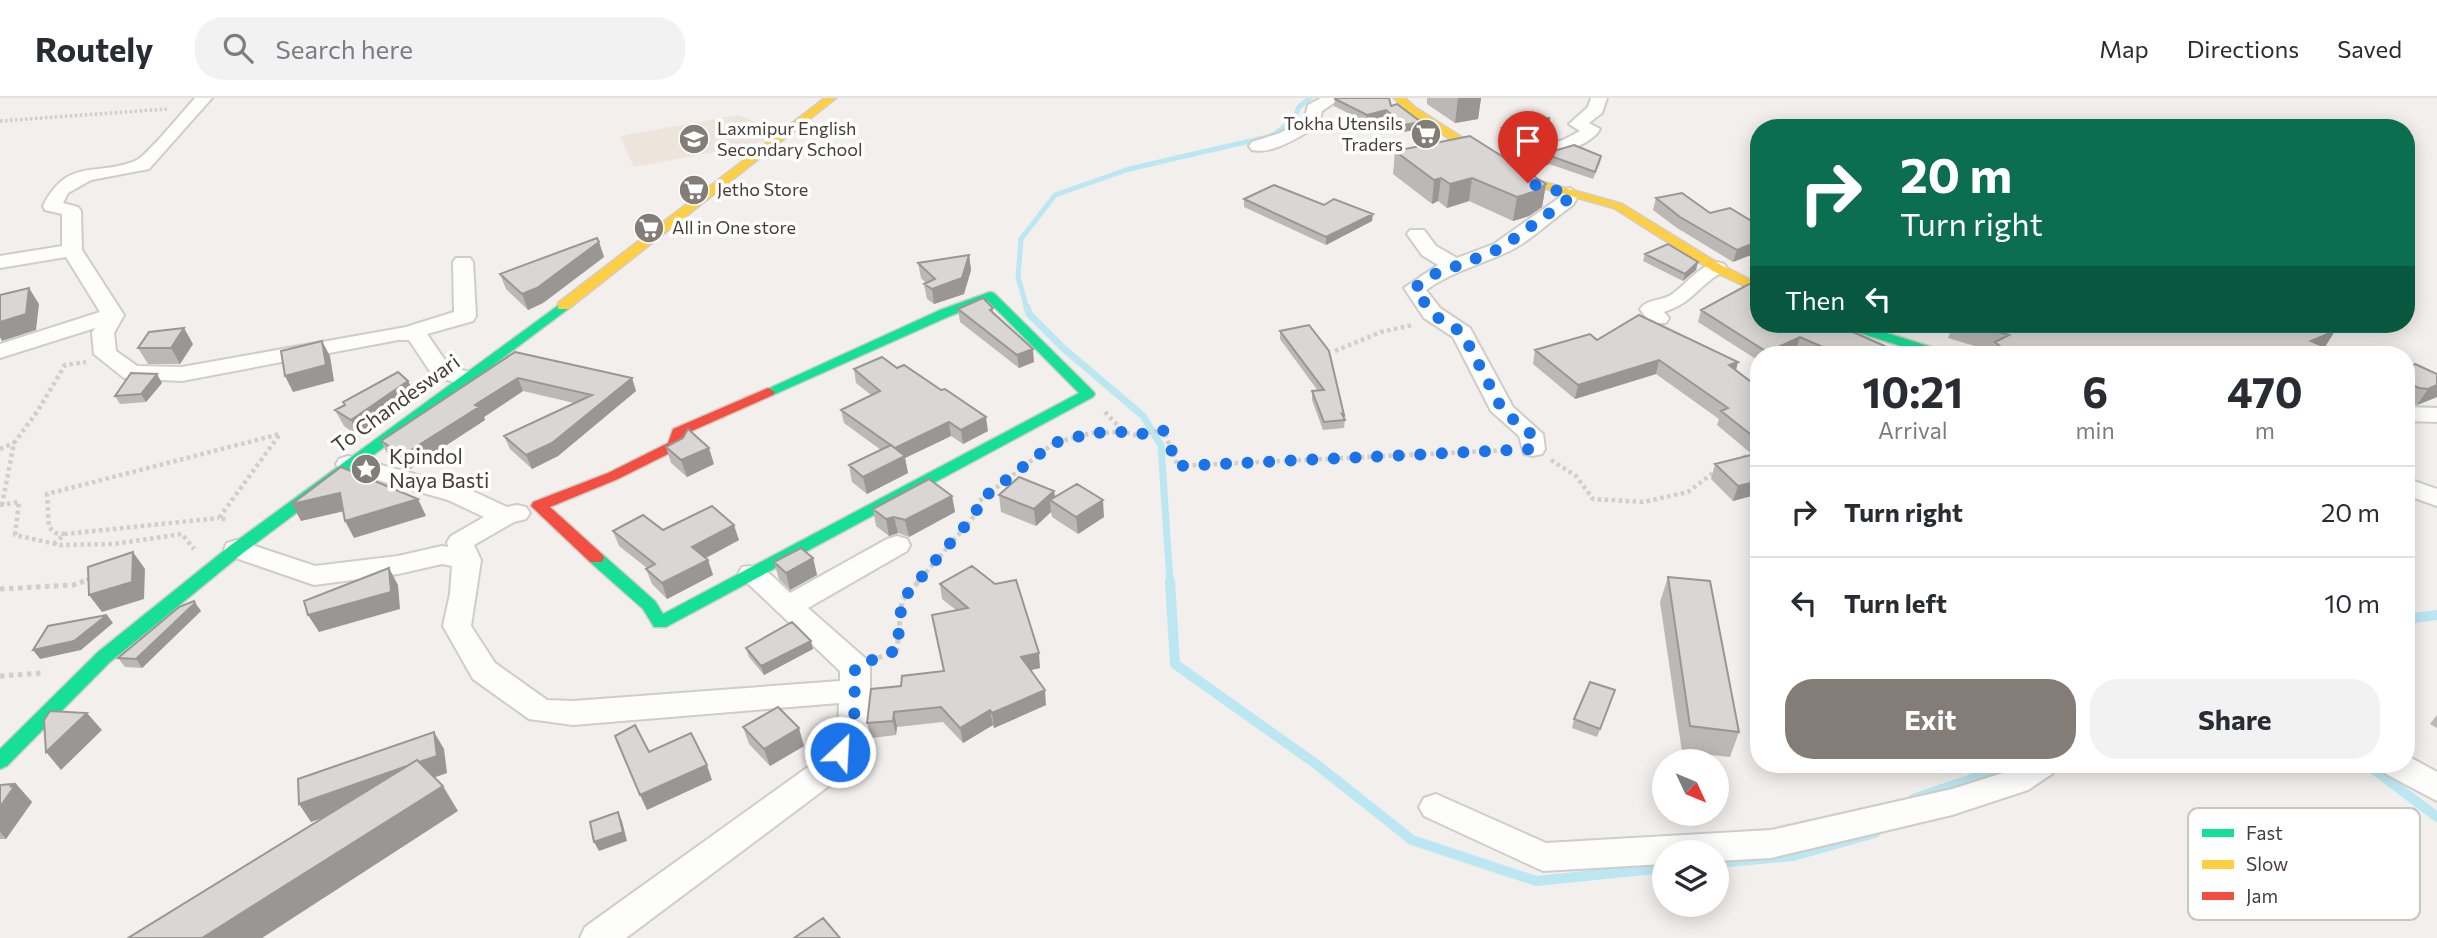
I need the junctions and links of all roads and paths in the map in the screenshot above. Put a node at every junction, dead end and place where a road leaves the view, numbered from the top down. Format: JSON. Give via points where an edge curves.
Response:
{"nodes":[{"id":1,"x":831,"y":98,"type":"edge"},
{"id":2,"x":1333,"y":98,"type":"edge"},
{"id":3,"x":1399,"y":98,"type":"edge"},
{"id":4,"x":1599,"y":98,"type":"edge"},
{"id":5,"x":200,"y":103,"type":"edge"},
{"id":6,"x":0,"y":121,"type":"edge"},
{"id":7,"x":1258,"y":146,"type":"dead end"},
{"id":8,"x":1497,"y":165,"type":"junction"},
{"id":9,"x":1570,"y":194,"type":"junction"},
{"id":10,"x":1417,"y":234,"type":"dead end"},
{"id":11,"x":72,"y":250,"type":"junction"},
{"id":12,"x":0,"y":262,"type":"edge"},
{"id":13,"x":463,"y":262,"type":"dead end"},
{"id":14,"x":1460,"y":265,"type":"junction"},
{"id":15,"x":1717,"y":268,"type":"junction"},
{"id":16,"x":1750,"y":284,"type":"edge"},
{"id":17,"x":113,"y":315,"type":"junction"},
{"id":18,"x":1658,"y":318,"type":"dead end"},
{"id":19,"x":1446,"y":324,"type":"junction"},
{"id":20,"x":1874,"y":333,"type":"edge"},
{"id":21,"x":406,"y":334,"type":"junction"},
{"id":22,"x":1914,"y":346,"type":"edge"},
{"id":23,"x":0,"y":351,"type":"edge"},
{"id":24,"x":1335,"y":351,"type":"dead end"},
{"id":25,"x":65,"y":365,"type":"dead end"},
{"id":26,"x":468,"y":379,"type":"junction"},
{"id":27,"x":2415,"y":414,"type":"edge"},
{"id":28,"x":2437,"y":415,"type":"edge"},
{"id":29,"x":14,"y":443,"type":"junction"},
{"id":30,"x":0,"y":449,"type":"edge"},
{"id":31,"x":1533,"y":449,"type":"junction"},
{"id":32,"x":1750,"y":454,"type":"edge"},
{"id":33,"x":348,"y":464,"type":"junction"},
{"id":34,"x":2415,"y":489,"type":"edge"},
{"id":35,"x":2437,"y":498,"type":"edge"},
{"id":36,"x":1,"y":505,"type":"edge"},
{"id":37,"x":539,"y":506,"type":"junction"},
{"id":38,"x":505,"y":516,"type":"junction"},
{"id":39,"x":219,"y":518,"type":"junction"},
{"id":40,"x":233,"y":521,"type":"dead end"},
{"id":41,"x":65,"y":534,"type":"junction"},
{"id":42,"x":54,"y":544,"type":"junction"},
{"id":43,"x":897,"y":545,"type":"dead end"},
{"id":44,"x":237,"y":549,"type":"junction"},
{"id":45,"x":201,"y":558,"type":"dead end"},
{"id":46,"x":467,"y":560,"type":"junction"},
{"id":47,"x":752,"y":574,"type":"junction"},
{"id":48,"x":97,"y":576,"type":"edge"},
{"id":49,"x":0,"y":589,"type":"edge"},
{"id":50,"x":789,"y":606,"type":"junction"},
{"id":51,"x":855,"y":679,"type":"junction"},
{"id":52,"x":0,"y":761,"type":"edge"},
{"id":53,"x":2029,"y":773,"type":"edge"},
{"id":54,"x":2411,"y":773,"type":"edge"},
{"id":55,"x":2437,"y":788,"type":"edge"},
{"id":56,"x":1436,"y":807,"type":"dead end"},
{"id":57,"x":598,"y":938,"type":"edge"}],
"edges":[{"from":1,"to":26,"type":"street","name":"To Chandeswari"},
{"from":2,"to":7,"type":"street","via":[[1314,109],[1312,122],[1303,128]]},
{"from":3,"to":8,"type":"street"},
{"from":4,"to":8,"type":"street","via":[[1597,109],[1577,124],[1590,132],[1569,144]]},
{"from":5,"to":6,"type":"path"},
{"from":5,"to":11,"type":"street","via":[[143,165],[86,175],[60,190],[52,206],[71,211]]},
{"from":8,"to":9,"type":"street","via":[[1528,183]]},
{"from":9,"to":14,"type":"street","via":[[1501,248]]},
{"from":9,"to":15,"type":"street","via":[[1619,206]]},
{"from":10,"to":14,"type":"street","via":[[1423,246],[1440,259]]},
{"from":11,"to":12,"type":"street"},
{"from":11,"to":17,"type":"street"},
{"from":13,"to":21,"type":"street","via":[[465,316]]},
{"from":14,"to":19,"type":"street","via":[[1438,272],[1414,288]]},
{"from":15,"to":16,"type":"street"},
{"from":15,"to":18,"type":"street","via":[[1677,300],[1651,310]]},
{"from":17,"to":21,"type":"street","via":[[103,333],[106,354],[132,373],[182,374]]},
{"from":17,"to":23,"type":"street"},
{"from":19,"to":24,"type":"path","via":[[1400,327]]},
{"from":19,"to":31,"type":"street","via":[[1462,332],[1503,411],[1531,434]]},
{"from":20,"to":22,"type":"street"},
{"from":21,"to":26,"type":"street","via":[[416,334],[440,371]]},
{"from":25,"to":29,"type":"path"},
{"from":26,"to":33,"type":"street","name":"To Chandeswari"},
{"from":27,"to":28,"type":"street"},
{"from":29,"to":30,"type":"path"},
{"from":29,"to":36,"type":"path"},
{"from":31,"to":32,"type":"path","via":[[1576,476],[1593,499],[1643,502],[1688,492],[1735,458]]},
{"from":31,"to":51,"type":"path","via":[[1178,466],[1163,430],[1135,435],[1092,433],[1054,443],[979,501],[976,513],[902,600],[897,650]]},
{"from":33,"to":38,"type":"street","via":[[457,494]]},
{"from":33,"to":44,"type":"street","name":"To Chandeswari"},
{"from":34,"to":35,"type":"street"},
{"from":36,"to":42,"type":"path","via":[[19,502],[15,535]]},
{"from":37,"to":38,"type":"street"},
{"from":37,"to":47,"type":"street","via":[[649,605],[660,623]]},
{"from":37,"to":47,"type":"street","via":[[614,476],[675,444],[678,432],[990,296],[1088,394]]},
{"from":38,"to":46,"type":"street","via":[[460,542]]},
{"from":39,"to":40,"type":"path"},
{"from":39,"to":41,"type":"path"},
{"from":39,"to":41,"type":"path","via":[[280,434],[47,494],[49,527]]},
{"from":41,"to":42,"type":"path"},
{"from":42,"to":45,"type":"path","via":[[114,544],[182,534]]},
{"from":43,"to":50,"type":"street"},
{"from":44,"to":46,"type":"street","via":[[314,576],[442,555]]},
{"from":44,"to":52,"type":"street","name":"To Chandeswari","via":[[104,657]]},
{"from":46,"to":51,"type":"street","via":[[457,626],[484,671],[540,711],[573,713]]},
{"from":47,"to":50,"type":"street"},
{"from":48,"to":49,"type":"path","via":[[73,585]]},
{"from":50,"to":51,"type":"street"},
{"from":51,"to":57,"type":"street","via":[[854,733],[825,771]]},
{"from":53,"to":56,"type":"street","via":[[1952,802],[1770,844],[1543,857]]},
{"from":54,"to":55,"type":"street"}]}
